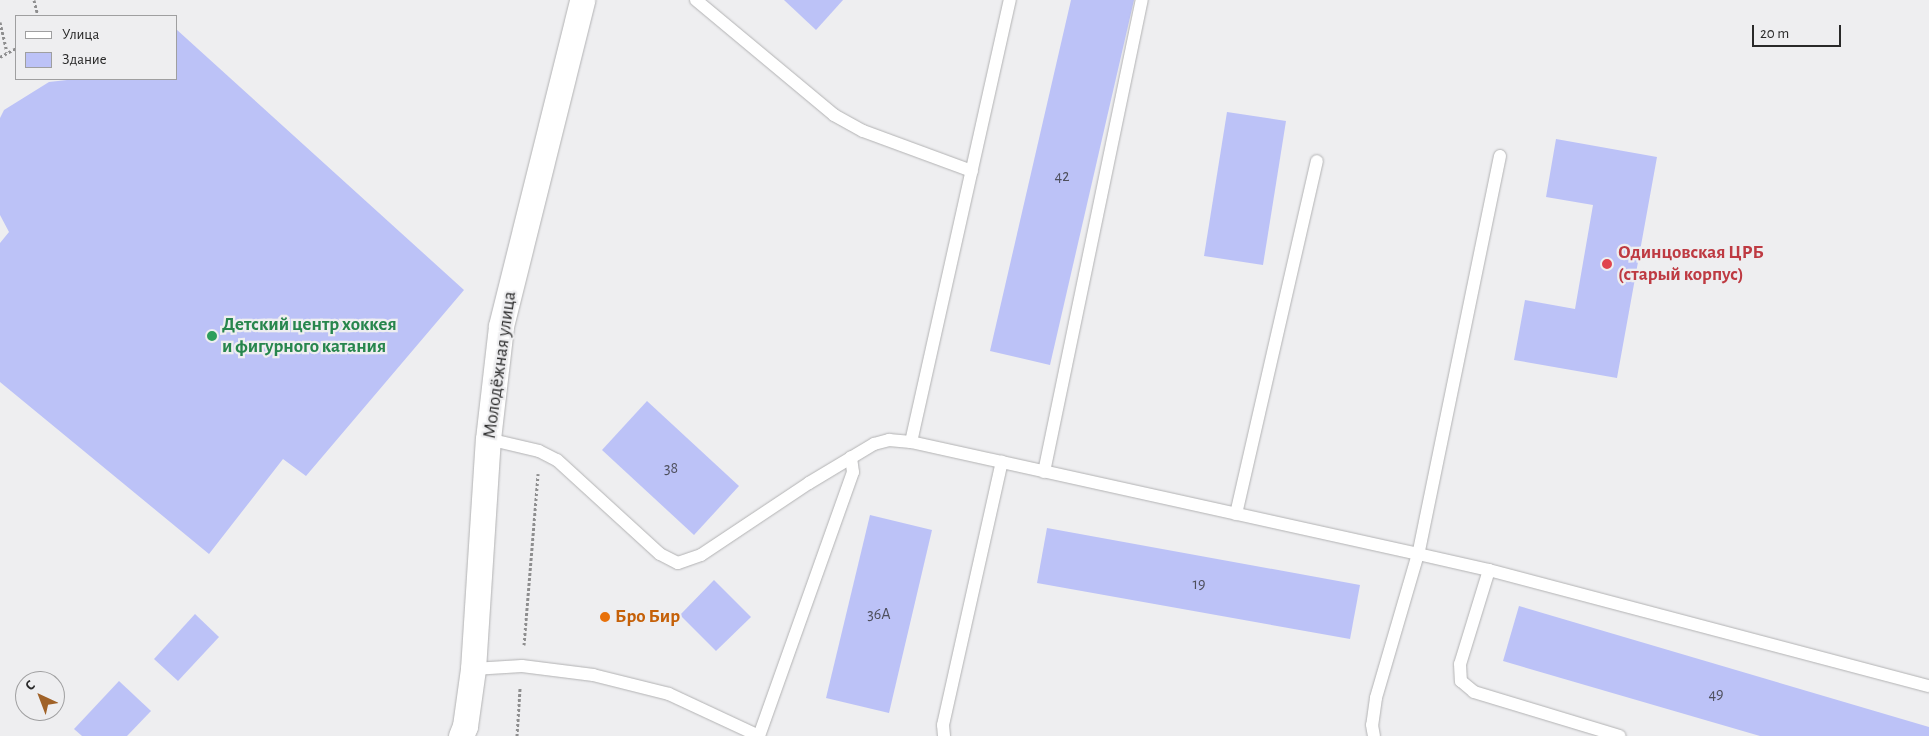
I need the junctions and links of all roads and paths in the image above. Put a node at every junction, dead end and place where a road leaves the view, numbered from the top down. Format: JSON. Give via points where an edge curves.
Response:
{"nodes":[{"id":1,"x":34,"y":0,"type":"edge"},
{"id":2,"x":582,"y":0,"type":"edge"},
{"id":3,"x":696,"y":0,"type":"edge"},
{"id":4,"x":1010,"y":0,"type":"edge"},
{"id":5,"x":1142,"y":0,"type":"edge"},
{"id":6,"x":38,"y":15,"type":"edge"},
{"id":7,"x":0,"y":22,"type":"edge"},
{"id":8,"x":15,"y":48,"type":"edge"},
{"id":9,"x":7,"y":52,"type":"junction"},
{"id":10,"x":0,"y":57,"type":"edge"},
{"id":11,"x":1500,"y":156,"type":"dead end"},
{"id":12,"x":1316,"y":162,"type":"dead end"},
{"id":13,"x":972,"y":171,"type":"junction"},
{"id":14,"x":488,"y":439,"type":"junction"},
{"id":15,"x":911,"y":442,"type":"junction"},
{"id":16,"x":540,"y":451,"type":"junction"},
{"id":17,"x":851,"y":457,"type":"junction"},
{"id":18,"x":1002,"y":462,"type":"junction"},
{"id":19,"x":1044,"y":472,"type":"junction"},
{"id":20,"x":1236,"y":514,"type":"junction"},
{"id":21,"x":1418,"y":554,"type":"junction"},
{"id":22,"x":1489,"y":570,"type":"junction"},
{"id":23,"x":522,"y":666,"type":"junction"},
{"id":24,"x":473,"y":669,"type":"junction"},
{"id":25,"x":1929,"y":686,"type":"edge"},
{"id":26,"x":461,"y":736,"type":"edge"},
{"id":27,"x":517,"y":736,"type":"edge"},
{"id":28,"x":944,"y":736,"type":"edge"},
{"id":29,"x":1374,"y":736,"type":"edge"},
{"id":30,"x":1620,"y":736,"type":"edge"}],
"edges":[{"from":1,"to":6,"type":"path"},
{"from":2,"to":14,"type":"street","name":"Молодёжная улица","via":[[501,326]]},
{"from":3,"to":13,"type":"lane","via":[[834,115],[862,131]]},
{"from":4,"to":13,"type":"lane"},
{"from":5,"to":19,"type":"lane"},
{"from":7,"to":9,"type":"path"},
{"from":8,"to":9,"type":"path"},
{"from":9,"to":10,"type":"path"},
{"from":11,"to":21,"type":"lane"},
{"from":12,"to":20,"type":"lane"},
{"from":13,"to":15,"type":"lane"},
{"from":14,"to":16,"type":"lane"},
{"from":14,"to":24,"type":"street","name":"Молодёжная улица"},
{"from":15,"to":17,"type":"lane","via":[[889,440]]},
{"from":15,"to":18,"type":"lane"},
{"from":16,"to":17,"type":"lane","via":[[557,460],[660,554],[678,563],[701,555]]},
{"from":16,"to":23,"type":"path"},
{"from":17,"to":23,"type":"lane","via":[[853,472],[759,736],[668,694],[593,675]]},
{"from":18,"to":19,"type":"lane"},
{"from":18,"to":28,"type":"lane","via":[[943,725]]},
{"from":19,"to":20,"type":"lane"},
{"from":20,"to":21,"type":"lane"},
{"from":21,"to":22,"type":"lane"},
{"from":21,"to":29,"type":"lane","via":[[1376,698],[1372,725]]},
{"from":22,"to":25,"type":"lane"},
{"from":22,"to":30,"type":"lane","via":[[1460,664],[1461,681],[1474,692]]},
{"from":23,"to":24,"type":"lane"},
{"from":23,"to":27,"type":"path"},
{"from":24,"to":26,"type":"street","name":"Молодёжная улица"}]}
